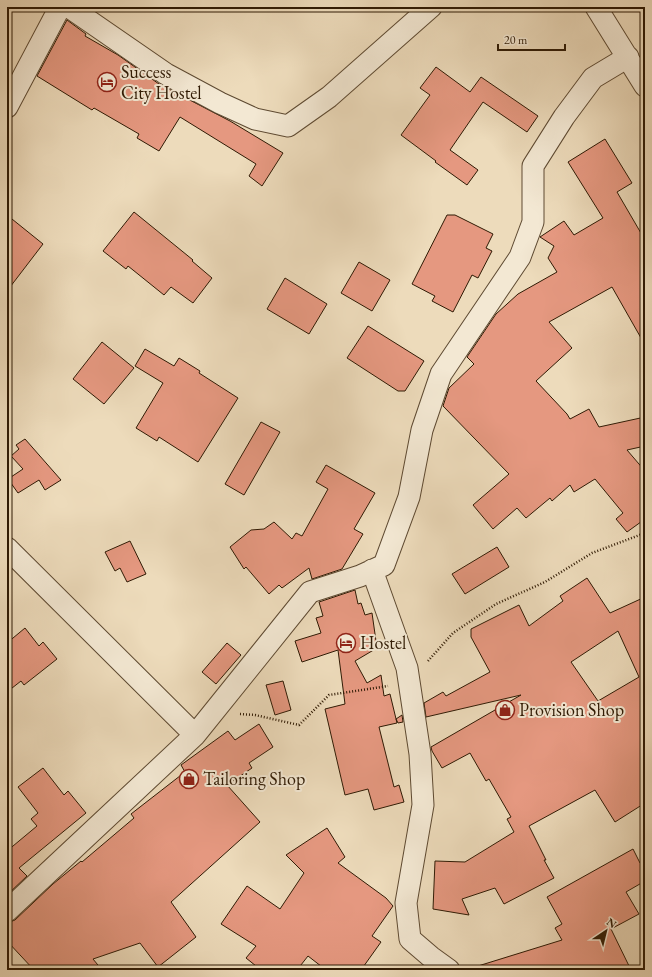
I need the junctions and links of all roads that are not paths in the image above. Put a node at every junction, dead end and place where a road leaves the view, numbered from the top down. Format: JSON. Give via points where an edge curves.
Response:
{"nodes":[{"id":1,"x":60,"y":7,"type":"edge"},
{"id":2,"x":69,"y":7,"type":"edge"},
{"id":3,"x":431,"y":7,"type":"edge"},
{"id":4,"x":596,"y":7,"type":"edge"},
{"id":5,"x":628,"y":57,"type":"junction"},
{"id":6,"x":645,"y":86,"type":"edge"},
{"id":7,"x":7,"y":107,"type":"edge"},
{"id":8,"x":7,"y":548,"type":"edge"},
{"id":9,"x":372,"y":570,"type":"junction"},
{"id":10,"x":195,"y":735,"type":"junction"},
{"id":11,"x":7,"y":911,"type":"edge"},
{"id":12,"x":449,"y":970,"type":"edge"}],
"edges":[{"from":1,"to":7,"type":"street"},
{"from":2,"to":3,"type":"street","via":[[166,74],[220,104],[255,120],[288,126],[329,97]]},
{"from":4,"to":5,"type":"street"},
{"from":5,"to":6,"type":"street"},
{"from":5,"to":9,"type":"street","via":[[593,78],[533,166],[533,222],[520,256],[441,374],[422,430],[409,497],[384,565]]},
{"from":8,"to":10,"type":"street"},
{"from":9,"to":10,"type":"street","via":[[310,592]]},
{"from":9,"to":12,"type":"street","via":[[407,668],[420,754],[423,805],[406,903],[410,939]]},
{"from":10,"to":11,"type":"street"}]}
